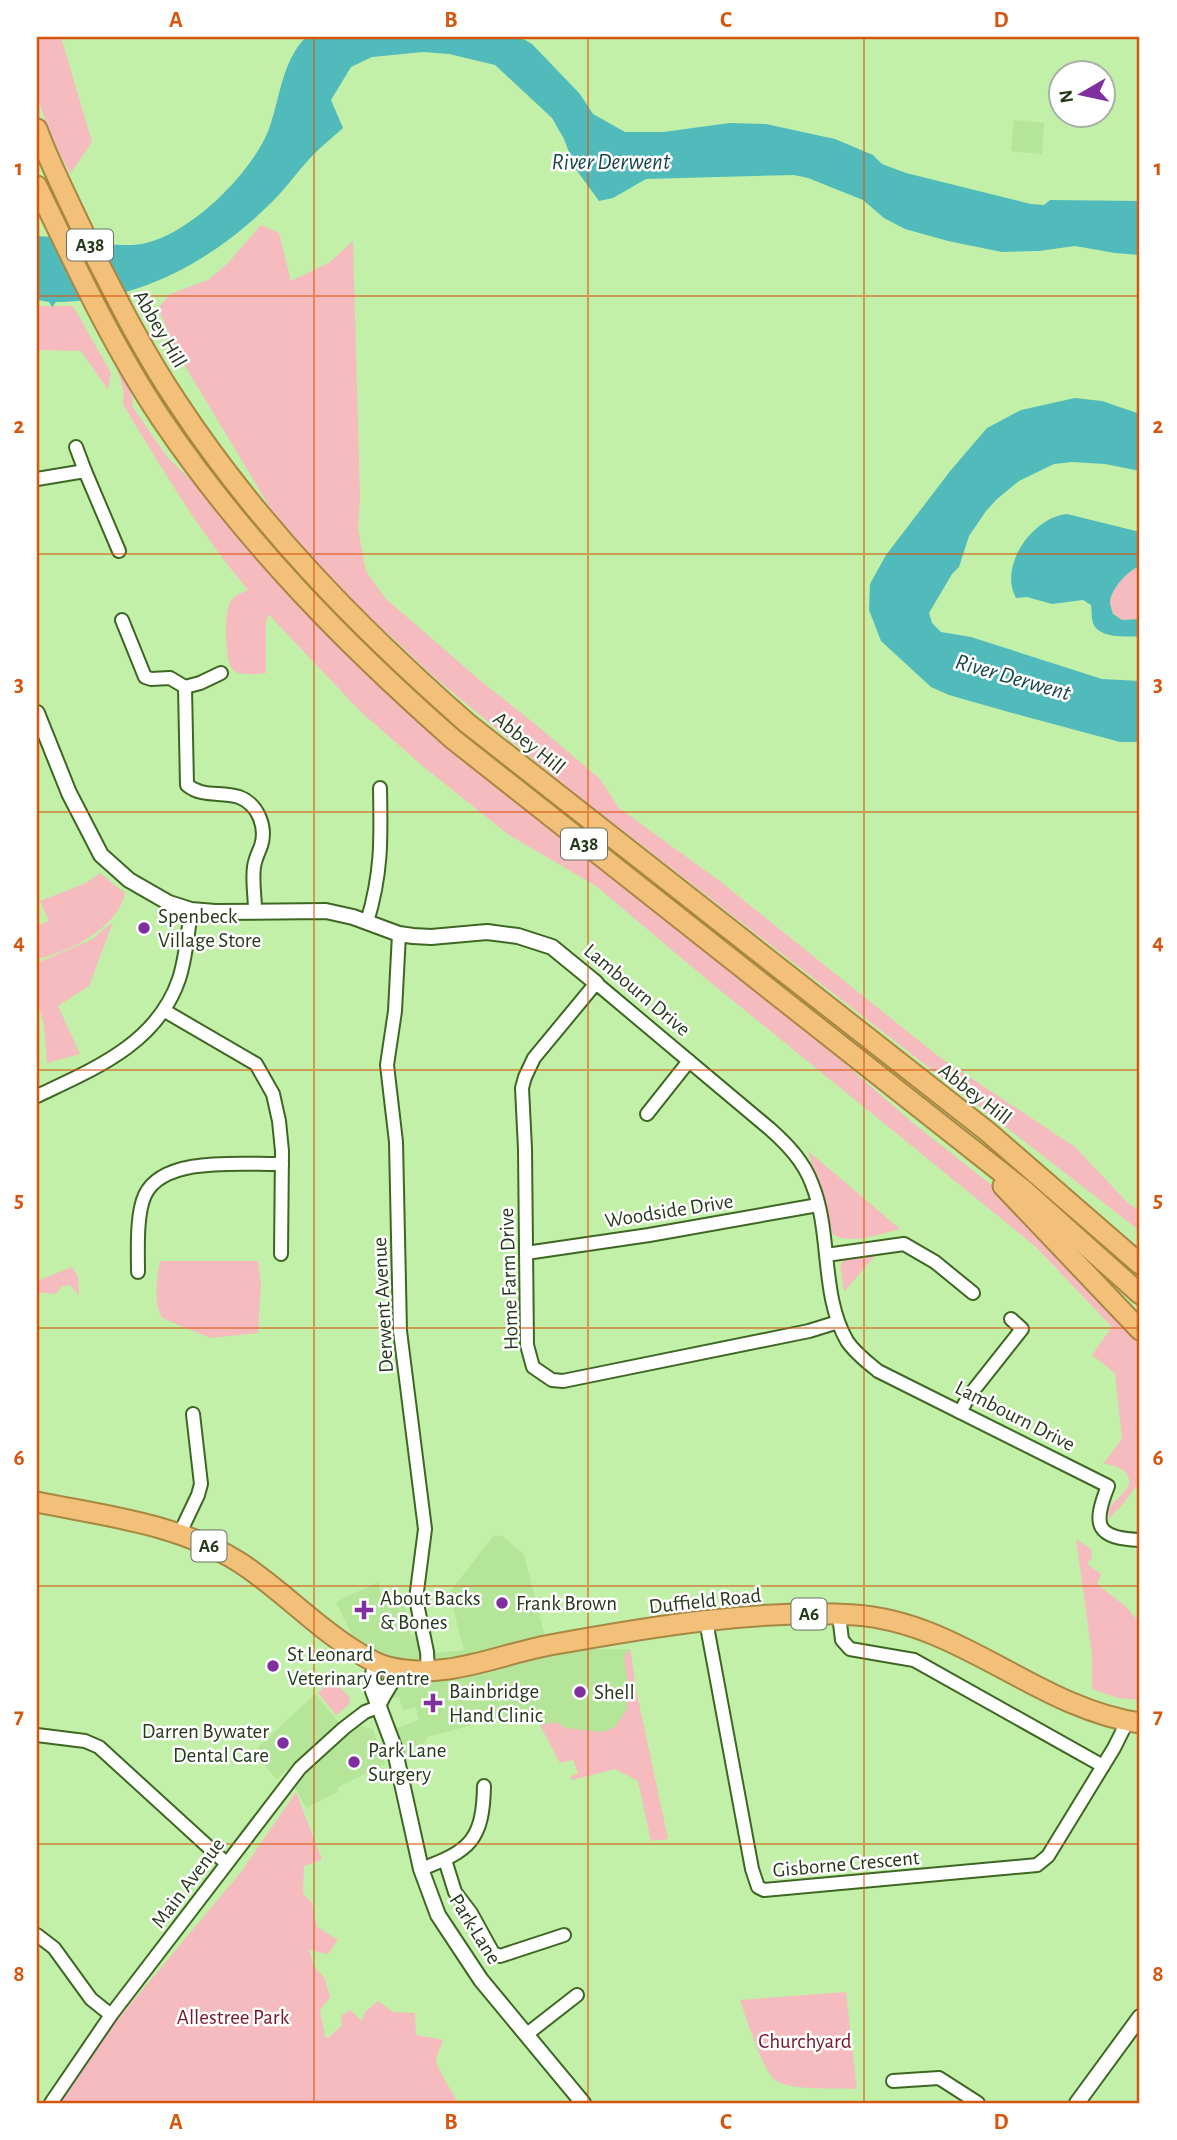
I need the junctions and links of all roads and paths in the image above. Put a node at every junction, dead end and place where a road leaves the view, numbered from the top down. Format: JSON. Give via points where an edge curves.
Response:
{"nodes":[{"id":1,"x":37,"y":129,"type":"edge"},
{"id":2,"x":37,"y":187,"type":"edge"},
{"id":3,"x":76,"y":447,"type":"dead end"},
{"id":4,"x":85,"y":471,"type":"junction"},
{"id":5,"x":37,"y":479,"type":"edge"},
{"id":6,"x":119,"y":551,"type":"dead end"},
{"id":7,"x":122,"y":620,"type":"dead end"},
{"id":8,"x":221,"y":673,"type":"dead end"},
{"id":9,"x":185,"y":687,"type":"junction"},
{"id":10,"x":37,"y":713,"type":"edge"},
{"id":11,"x":380,"y":788,"type":"dead end"},
{"id":12,"x":191,"y":909,"type":"junction"},
{"id":13,"x":255,"y":910,"type":"junction"},
{"id":14,"x":367,"y":922,"type":"junction"},
{"id":15,"x":399,"y":934,"type":"junction"},
{"id":16,"x":596,"y":983,"type":"junction"},
{"id":17,"x":165,"y":1011,"type":"junction"},
{"id":18,"x":689,"y":1061,"type":"junction"},
{"id":19,"x":37,"y":1096,"type":"edge"},
{"id":20,"x":647,"y":1114,"type":"dead end"},
{"id":21,"x":988,"y":1132,"type":"junction"},
{"id":22,"x":959,"y":1140,"type":"junction"},
{"id":23,"x":282,"y":1164,"type":"junction"},
{"id":24,"x":818,"y":1205,"type":"junction"},
{"id":25,"x":1140,"y":1245,"type":"edge"},
{"id":26,"x":526,"y":1253,"type":"junction"},
{"id":27,"x":281,"y":1254,"type":"dead end"},
{"id":28,"x":826,"y":1255,"type":"junction"},
{"id":29,"x":1140,"y":1264,"type":"edge"},
{"id":30,"x":138,"y":1272,"type":"dead end"},
{"id":31,"x":951,"y":1277,"type":"junction"},
{"id":32,"x":943,"y":1288,"type":"dead end"},
{"id":33,"x":973,"y":1293,"type":"dead end"},
{"id":34,"x":1140,"y":1294,"type":"edge"},
{"id":35,"x":1011,"y":1319,"type":"dead end"},
{"id":36,"x":838,"y":1322,"type":"junction"},
{"id":37,"x":1140,"y":1330,"type":"edge"},
{"id":38,"x":960,"y":1412,"type":"junction"},
{"id":39,"x":193,"y":1415,"type":"dead end"},
{"id":40,"x":37,"y":1502,"type":"edge"},
{"id":41,"x":179,"y":1535,"type":"junction"},
{"id":42,"x":1140,"y":1540,"type":"edge"},
{"id":43,"x":839,"y":1615,"type":"junction"},
{"id":44,"x":706,"y":1622,"type":"junction"},
{"id":45,"x":376,"y":1663,"type":"junction"},
{"id":46,"x":397,"y":1669,"type":"junction"},
{"id":47,"x":428,"y":1671,"type":"junction"},
{"id":48,"x":379,"y":1707,"type":"junction"},
{"id":49,"x":1134,"y":1722,"type":"edge"},
{"id":50,"x":37,"y":1735,"type":"edge"},
{"id":51,"x":1103,"y":1766,"type":"junction"},
{"id":52,"x":484,"y":1786,"type":"dead end"},
{"id":53,"x":445,"y":1860,"type":"junction"},
{"id":54,"x":226,"y":1863,"type":"junction"},
{"id":55,"x":421,"y":1869,"type":"junction"},
{"id":56,"x":37,"y":1935,"type":"edge"},
{"id":57,"x":564,"y":1935,"type":"dead end"},
{"id":58,"x":577,"y":1995,"type":"dead end"},
{"id":59,"x":111,"y":2015,"type":"junction"},
{"id":60,"x":1140,"y":2017,"type":"edge"},
{"id":61,"x":527,"y":2034,"type":"junction"},
{"id":62,"x":893,"y":2081,"type":"dead end"},
{"id":63,"x":51,"y":2103,"type":"edge"},
{"id":64,"x":583,"y":2103,"type":"edge"},
{"id":65,"x":978,"y":2103,"type":"edge"},
{"id":66,"x":1077,"y":2103,"type":"edge"}],
"edges":[{"from":1,"to":21,"type":"highway","name":"Abbey Hill","number":"A38","via":[[123,313],[177,403],[296,557],[346,611],[407,670],[526,771]]},
{"from":2,"to":22,"type":"highway","name":"Abbey Hill","number":"A38","via":[[161,418],[215,494],[300,593],[395,688],[523,796]]},
{"from":3,"to":4,"type":"street"},
{"from":4,"to":5,"type":"street"},
{"from":4,"to":6,"type":"street"},
{"from":7,"to":9,"type":"street","via":[[145,677],[170,678]]},
{"from":8,"to":9,"type":"street"},
{"from":9,"to":13,"type":"street","via":[[187,785],[202,793],[241,798],[254,808],[262,825],[253,868]]},
{"from":10,"to":12,"type":"street","name":"Lambourn Drive","via":[[69,793],[102,855],[145,891]]},
{"from":11,"to":14,"type":"street","via":[[380,871]]},
{"from":12,"to":13,"type":"street","name":"Lambourn Drive"},
{"from":12,"to":17,"type":"street","via":[[180,978]]},
{"from":13,"to":14,"type":"street","name":"Lambourn Drive","via":[[326,911]]},
{"from":14,"to":15,"type":"street","name":"Lambourn Drive"},
{"from":15,"to":16,"type":"street","name":"Lambourn Drive","via":[[431,937],[487,932],[525,937],[552,947]]},
{"from":15,"to":47,"type":"street","name":"Derwent Avenue","via":[[387,1065],[396,1142],[400,1331],[425,1529],[416,1599]]},
{"from":16,"to":18,"type":"street","name":"Lambourn Drive"},
{"from":16,"to":26,"type":"street","name":"Home Farm Drive","via":[[534,1058],[525,1077]]},
{"from":17,"to":19,"type":"street","via":[[140,1039],[96,1068]]},
{"from":17,"to":23,"type":"street","via":[[256,1065],[273,1094]]},
{"from":18,"to":20,"type":"street"},
{"from":18,"to":24,"type":"street","name":"Lambourn Drive","via":[[784,1141],[804,1168]]},
{"from":21,"to":25,"type":"highway"},
{"from":21,"to":29,"type":"highway","name":"Abbey Hill","number":"A38"},
{"from":22,"to":34,"type":"highway","name":"Abbey Hill","number":"A38","via":[[1070,1228]]},
{"from":22,"to":37,"type":"highway"},
{"from":23,"to":27,"type":"street"},
{"from":23,"to":30,"type":"street","via":[[190,1167],[158,1179],[144,1198]]},
{"from":24,"to":26,"type":"street","name":"Woodside Drive"},
{"from":24,"to":28,"type":"street","name":"Lambourn Drive"},
{"from":26,"to":36,"type":"street","name":"Home Farm Drive","via":[[529,1356],[533,1367],[552,1380]]},
{"from":28,"to":31,"type":"street","via":[[904,1244]]},
{"from":28,"to":36,"type":"street","name":"Lambourn Drive"},
{"from":31,"to":32,"type":"street"},
{"from":31,"to":33,"type":"street"},
{"from":35,"to":38,"type":"street","via":[[1022,1329]]},
{"from":36,"to":38,"type":"street","name":"Lambourn Drive","via":[[848,1342],[878,1371]]},
{"from":38,"to":42,"type":"street","name":"Lambourn Drive","via":[[1108,1486],[1100,1511],[1103,1530],[1111,1537]]},
{"from":39,"to":41,"type":"street","via":[[201,1484]]},
{"from":40,"to":41,"type":"highway","name":"Duffield Road","number":"A6"},
{"from":41,"to":45,"type":"highway","name":"Duffield Road","number":"A6","via":[[239,1562],[335,1639]]},
{"from":43,"to":44,"type":"highway","name":"Duffield Road","number":"A6"},
{"from":43,"to":49,"type":"highway","name":"Duffield Road","number":"A6","via":[[912,1626],[1064,1702]]},
{"from":43,"to":51,"type":"street","via":[[842,1640],[850,1649],[914,1660]]},
{"from":44,"to":47,"type":"highway","name":"Duffield Road","number":"A6","via":[[601,1636]]},
{"from":44,"to":51,"type":"street","name":"Gisborne Crescent","via":[[752,1869],[764,1891],[1037,1865],[1048,1856]]},
{"from":45,"to":46,"type":"highway","name":"Duffield Road","number":"A6"},
{"from":45,"to":48,"type":"street","name":"Park Lane","via":[[372,1684]]},
{"from":46,"to":47,"type":"highway","name":"Duffield Road","number":"A6"},
{"from":46,"to":48,"type":"street"},
{"from":48,"to":54,"type":"street","name":"Main Avenue","via":[[344,1728],[300,1768]]},
{"from":48,"to":55,"type":"street","name":"Park Lane","via":[[394,1747]]},
{"from":49,"to":51,"type":"street","name":"Gisborne Crescent"},
{"from":50,"to":54,"type":"street","via":[[99,1747]]},
{"from":52,"to":53,"type":"street","via":[[478,1830],[464,1850]]},
{"from":53,"to":55,"type":"street"},
{"from":53,"to":57,"type":"street","via":[[455,1892],[493,1953],[500,1956]]},
{"from":54,"to":59,"type":"street","name":"Main Avenue"},
{"from":55,"to":61,"type":"street","name":"Park Lane","via":[[438,1915],[457,1946]]},
{"from":56,"to":59,"type":"street","via":[[54,1948],[91,1999]]},
{"from":58,"to":61,"type":"street"},
{"from":59,"to":63,"type":"street","name":"Main Avenue"},
{"from":60,"to":66,"type":"street"},
{"from":61,"to":64,"type":"street","name":"Park Lane"},
{"from":62,"to":65,"type":"street","via":[[939,2078]]}]}
